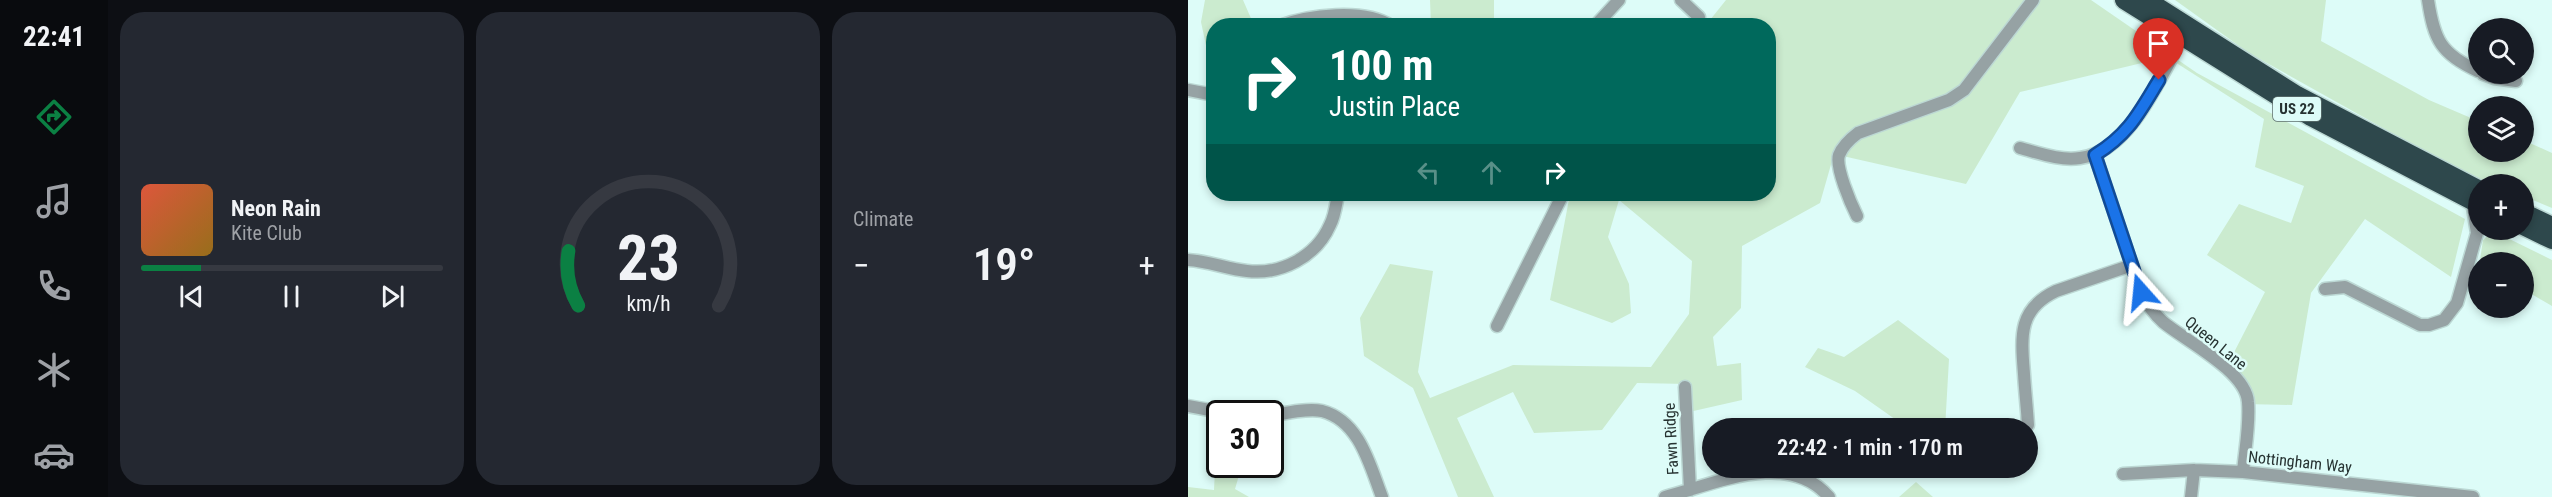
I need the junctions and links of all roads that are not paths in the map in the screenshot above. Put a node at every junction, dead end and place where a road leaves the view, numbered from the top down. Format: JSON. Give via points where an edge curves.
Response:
{"nodes":[{"id":1,"x":1619,"y":0,"type":"edge"},
{"id":2,"x":1682,"y":0,"type":"edge"},
{"id":3,"x":2033,"y":0,"type":"edge"},
{"id":4,"x":2124,"y":0,"type":"edge"},
{"id":5,"x":2147,"y":0,"type":"edge"},
{"id":6,"x":2428,"y":0,"type":"edge"},
{"id":7,"x":1699,"y":16,"type":"dead end"},
{"id":8,"x":1305,"y":18,"type":"edge"},
{"id":9,"x":1375,"y":18,"type":"edge"},
{"id":10,"x":1602,"y":18,"type":"edge"},
{"id":11,"x":2182,"y":38,"type":"junction"},
{"id":12,"x":2468,"y":65,"type":"edge"},
{"id":13,"x":1188,"y":90,"type":"edge"},
{"id":14,"x":1206,"y":93,"type":"edge"},
{"id":15,"x":2020,"y":148,"type":"dead end"},
{"id":16,"x":2095,"y":155,"type":"junction"},
{"id":17,"x":2468,"y":193,"type":"edge"},
{"id":18,"x":2468,"y":194,"type":"edge"},
{"id":19,"x":1336,"y":201,"type":"edge"},
{"id":20,"x":1560,"y":201,"type":"edge"},
{"id":21,"x":2534,"y":211,"type":"edge"},
{"id":22,"x":1857,"y":216,"type":"dead end"},
{"id":23,"x":2534,"y":217,"type":"edge"},
{"id":24,"x":2552,"y":217,"type":"edge"},
{"id":25,"x":2552,"y":226,"type":"edge"},
{"id":26,"x":2534,"y":231,"type":"edge"},
{"id":27,"x":2477,"y":240,"type":"edge"},
{"id":28,"x":2552,"y":240,"type":"edge"},
{"id":29,"x":1188,"y":260,"type":"edge"},
{"id":30,"x":2132,"y":264,"type":"junction"},
{"id":31,"x":2325,"y":289,"type":"dead end"},
{"id":32,"x":1497,"y":326,"type":"dead end"},
{"id":33,"x":1685,"y":387,"type":"dead end"},
{"id":34,"x":1188,"y":406,"type":"edge"},
{"id":35,"x":1206,"y":409,"type":"edge"},
{"id":36,"x":1284,"y":415,"type":"edge"},
{"id":37,"x":2027,"y":418,"type":"edge"},
{"id":38,"x":2194,"y":470,"type":"junction"},
{"id":39,"x":2243,"y":472,"type":"junction"},
{"id":40,"x":2123,"y":474,"type":"dead end"},
{"id":41,"x":1690,"y":490,"type":"junction"},
{"id":42,"x":1382,"y":497,"type":"edge"},
{"id":43,"x":1665,"y":497,"type":"edge"},
{"id":44,"x":1829,"y":497,"type":"edge"},
{"id":45,"x":2191,"y":497,"type":"edge"},
{"id":46,"x":2473,"y":497,"type":"edge"}],
"edges":[{"from":1,"to":10,"type":"street"},
{"from":2,"to":7,"type":"street"},
{"from":3,"to":22,"type":"street","via":[[1964,90],[1949,100],[1847,141],[1838,157],[1839,169]]},
{"from":4,"to":11,"type":"highway","number":"US 22"},
{"from":5,"to":17,"type":"highway","number":"US 22","via":[[2297,95]]},
{"from":6,"to":12,"type":"street","via":[[2438,39],[2449,55]]},
{"from":8,"to":9,"type":"street"},
{"from":11,"to":16,"type":"street","via":[[2129,129]]},
{"from":11,"to":18,"type":"highway","number":"US 22","via":[[2311,117]]},
{"from":13,"to":14,"type":"street"},
{"from":15,"to":16,"type":"street","via":[[2058,158]]},
{"from":16,"to":30,"type":"street","name":"Queen Lane"},
{"from":19,"to":29,"type":"street","via":[[1323,238],[1290,265],[1248,272]]},
{"from":20,"to":32,"type":"street"},
{"from":21,"to":24,"type":"highway"},
{"from":23,"to":25,"type":"highway"},
{"from":26,"to":28,"type":"highway"},
{"from":27,"to":31,"type":"street","via":[[2457,303],[2451,314],[2436,324],[2420,326],[2410,322],[2344,287]]},
{"from":30,"to":37,"type":"street","via":[[2056,291],[2030,311],[2021,345]]},
{"from":30,"to":39,"type":"street","name":"Queen Lane","via":[[2151,310],[2232,373],[2243,387],[2248,401]]},
{"from":33,"to":41,"type":"street","name":"Fawn Ridge"},
{"from":34,"to":35,"type":"street"},
{"from":36,"to":42,"type":"street","via":[[1321,411],[1344,424],[1356,436]]},
{"from":38,"to":39,"type":"street","name":"Nottingham Way"},
{"from":38,"to":40,"type":"street","name":"Nottingham Way"},
{"from":38,"to":45,"type":"street"},
{"from":39,"to":46,"type":"street","name":"Nottingham Way"},
{"from":41,"to":43,"type":"street"},
{"from":41,"to":44,"type":"street","via":[[1750,474],[1783,473],[1814,483]]}]}
